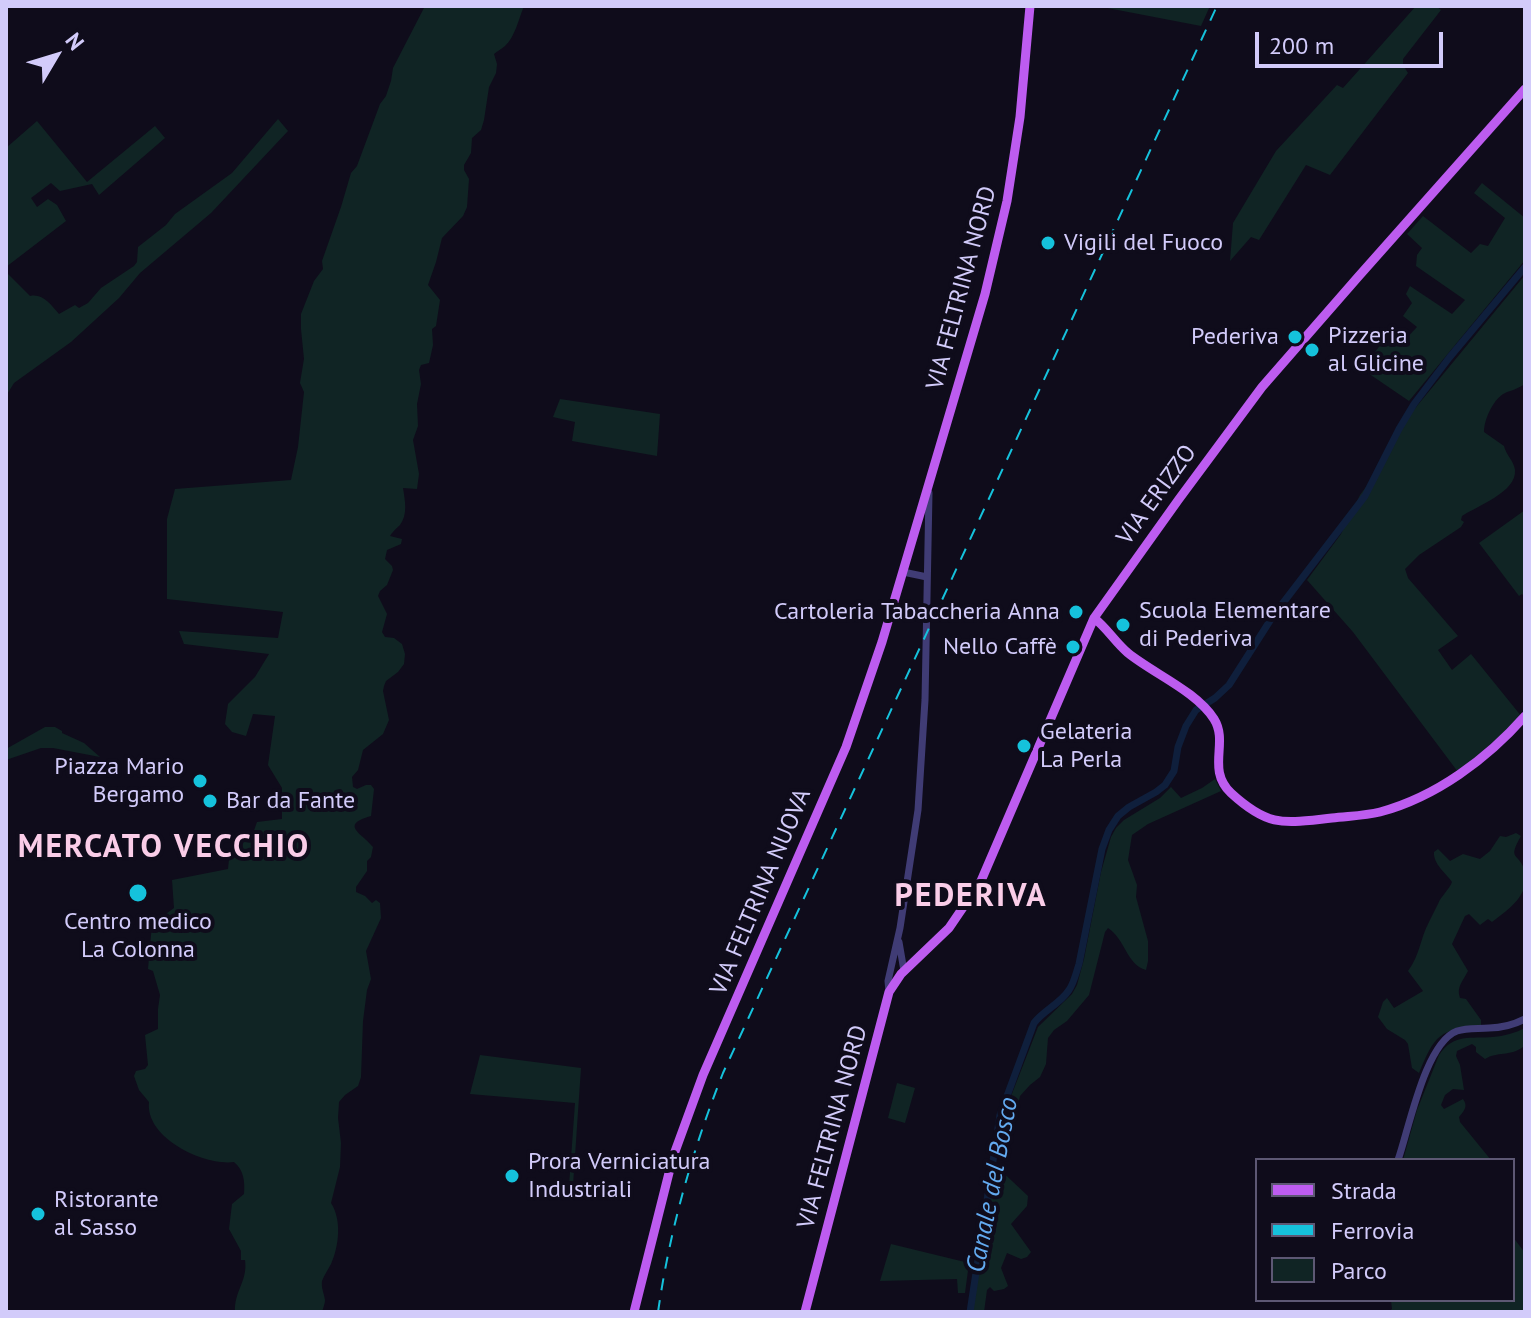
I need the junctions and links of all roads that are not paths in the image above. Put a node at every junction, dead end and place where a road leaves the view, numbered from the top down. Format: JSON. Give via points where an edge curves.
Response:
{"nodes":[{"id":1,"x":1030,"y":6,"type":"edge"},
{"id":2,"x":1525,"y":89,"type":"edge"},
{"id":3,"x":928,"y":487,"type":"junction"},
{"id":4,"x":903,"y":572,"type":"junction"},
{"id":5,"x":927,"y":577,"type":"junction"},
{"id":6,"x":1094,"y":618,"type":"junction"},
{"id":7,"x":1525,"y":716,"type":"edge"},
{"id":8,"x":898,"y":937,"type":"junction"},
{"id":9,"x":928,"y":948,"type":"junction"},
{"id":10,"x":900,"y":949,"type":"junction"},
{"id":11,"x":891,"y":964,"type":"junction"},
{"id":12,"x":902,"y":973,"type":"junction"},
{"id":13,"x":889,"y":992,"type":"junction"},
{"id":14,"x":1525,"y":1019,"type":"edge"},
{"id":15,"x":1399,"y":1158,"type":"edge"},
{"id":16,"x":634,"y":1312,"type":"edge"},
{"id":17,"x":805,"y":1312,"type":"edge"}],
"edges":[{"from":1,"to":3,"type":"main road","name":"VIA FELTRINA NORD","via":[[1007,201]]},
{"from":2,"to":6,"type":"main road","name":"VIA ERIZZO","via":[[1262,387]]},
{"from":3,"to":4,"type":"main road","name":"VIA FELTRINA NUOVA"},
{"from":3,"to":5,"type":"street","name":"VIA FELTRINA NORD"},
{"from":4,"to":5,"type":"street"},
{"from":4,"to":16,"type":"main road","name":"VIA FELTRINA NUOVA","via":[[846,747],[678,1143]]},
{"from":5,"to":8,"type":"street","name":"VIA FELTRINA NORD","via":[[918,810]]},
{"from":6,"to":7,"type":"main road","via":[[1129,653],[1203,707],[1218,726],[1218,765],[1225,787],[1260,816],[1277,822],[1369,814],[1416,799],[1468,767]]},
{"from":6,"to":9,"type":"main road","name":"VIA ERIZZO","via":[[981,881],[949,928]]},
{"from":8,"to":10,"type":"street","name":"VIA FELTRINA NORD"},
{"from":8,"to":11,"type":"street","name":"VIA FELTRINA NORD"},
{"from":9,"to":10,"type":"street","via":[[915,956]]},
{"from":9,"to":12,"type":"main road","name":"VIA ERIZZO"},
{"from":10,"to":12,"type":"street","name":"VIA FELTRINA NORD"},
{"from":11,"to":12,"type":"street"},
{"from":11,"to":13,"type":"street","name":"VIA FELTRINA NORD"},
{"from":12,"to":13,"type":"main road","name":"VIA ERIZZO"},
{"from":13,"to":17,"type":"main road","name":"VIA FELTRINA NORD"},
{"from":14,"to":15,"type":"street","via":[[1503,1027],[1465,1029],[1442,1040]]}]}
